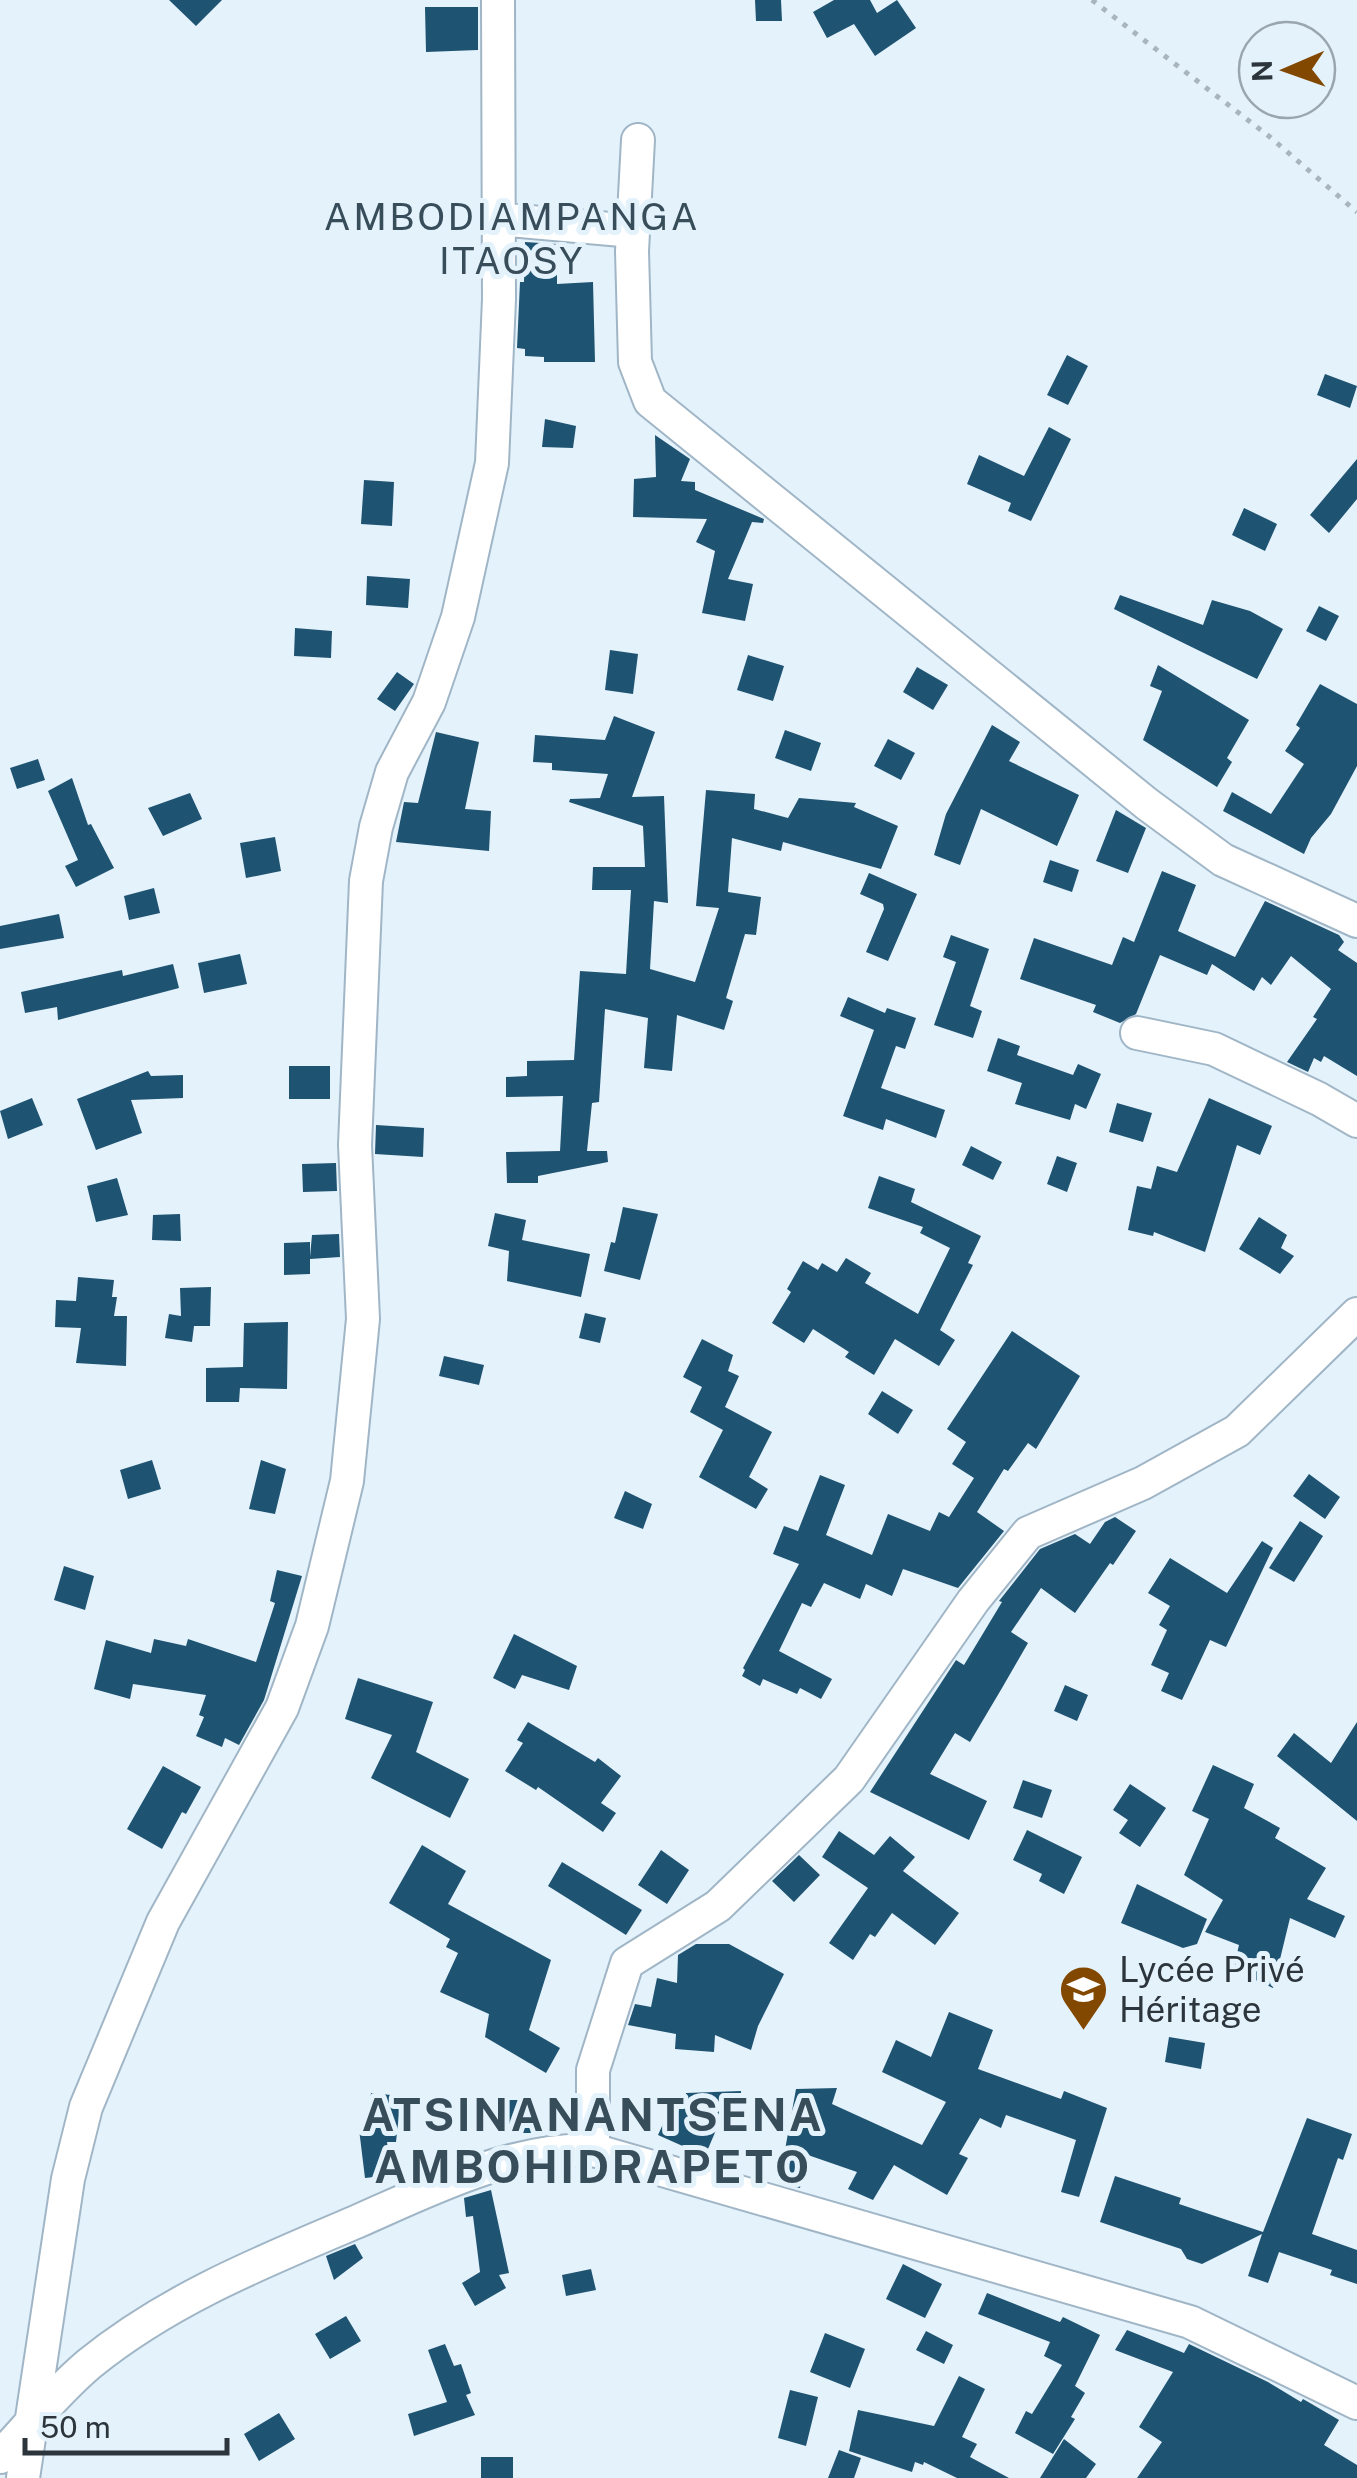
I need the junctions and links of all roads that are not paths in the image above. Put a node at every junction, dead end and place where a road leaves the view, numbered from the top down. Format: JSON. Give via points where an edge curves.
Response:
{"nodes":[{"id":1,"x":498,"y":0,"type":"edge"},
{"id":2,"x":638,"y":140,"type":"dead end"},
{"id":3,"x":497,"y":220,"type":"junction"},
{"id":4,"x":633,"y":231,"type":"junction"},
{"id":5,"x":1357,"y":922,"type":"edge"},
{"id":6,"x":1136,"y":1032,"type":"dead end"},
{"id":7,"x":1357,"y":1121,"type":"edge"},
{"id":8,"x":1357,"y":1314,"type":"edge"},
{"id":9,"x":593,"y":2150,"type":"junction"},
{"id":10,"x":1357,"y":2403,"type":"edge"},
{"id":11,"x":30,"y":2422,"type":"junction"},
{"id":12,"x":0,"y":2457,"type":"edge"},
{"id":13,"x":23,"y":2478,"type":"edge"}],
"edges":[{"from":1,"to":3,"type":"street"},
{"from":2,"to":4,"type":"street"},
{"from":3,"to":4,"type":"street"},
{"from":3,"to":11,"type":"street","via":[[492,463],[458,618],[429,702],[392,772],[366,881],[355,1145],[363,1319],[347,1480],[312,1626],[282,1708],[162,1922],[86,2107],[68,2179]]},
{"from":4,"to":5,"type":"street","via":[[634,362],[650,401],[1147,804],[1223,860]]},
{"from":6,"to":7,"type":"street","via":[[1214,1050]]},
{"from":8,"to":9,"type":"street","via":[[1237,1431],[1143,1483],[1028,1533],[849,1779],[718,1906],[627,1964],[593,2070]]},
{"from":9,"to":10,"type":"street","via":[[1190,2322]]},
{"from":9,"to":11,"type":"street","via":[[522,2158],[452,2180],[218,2281],[88,2365]]},
{"from":11,"to":12,"type":"street"},
{"from":11,"to":13,"type":"street"}]}
